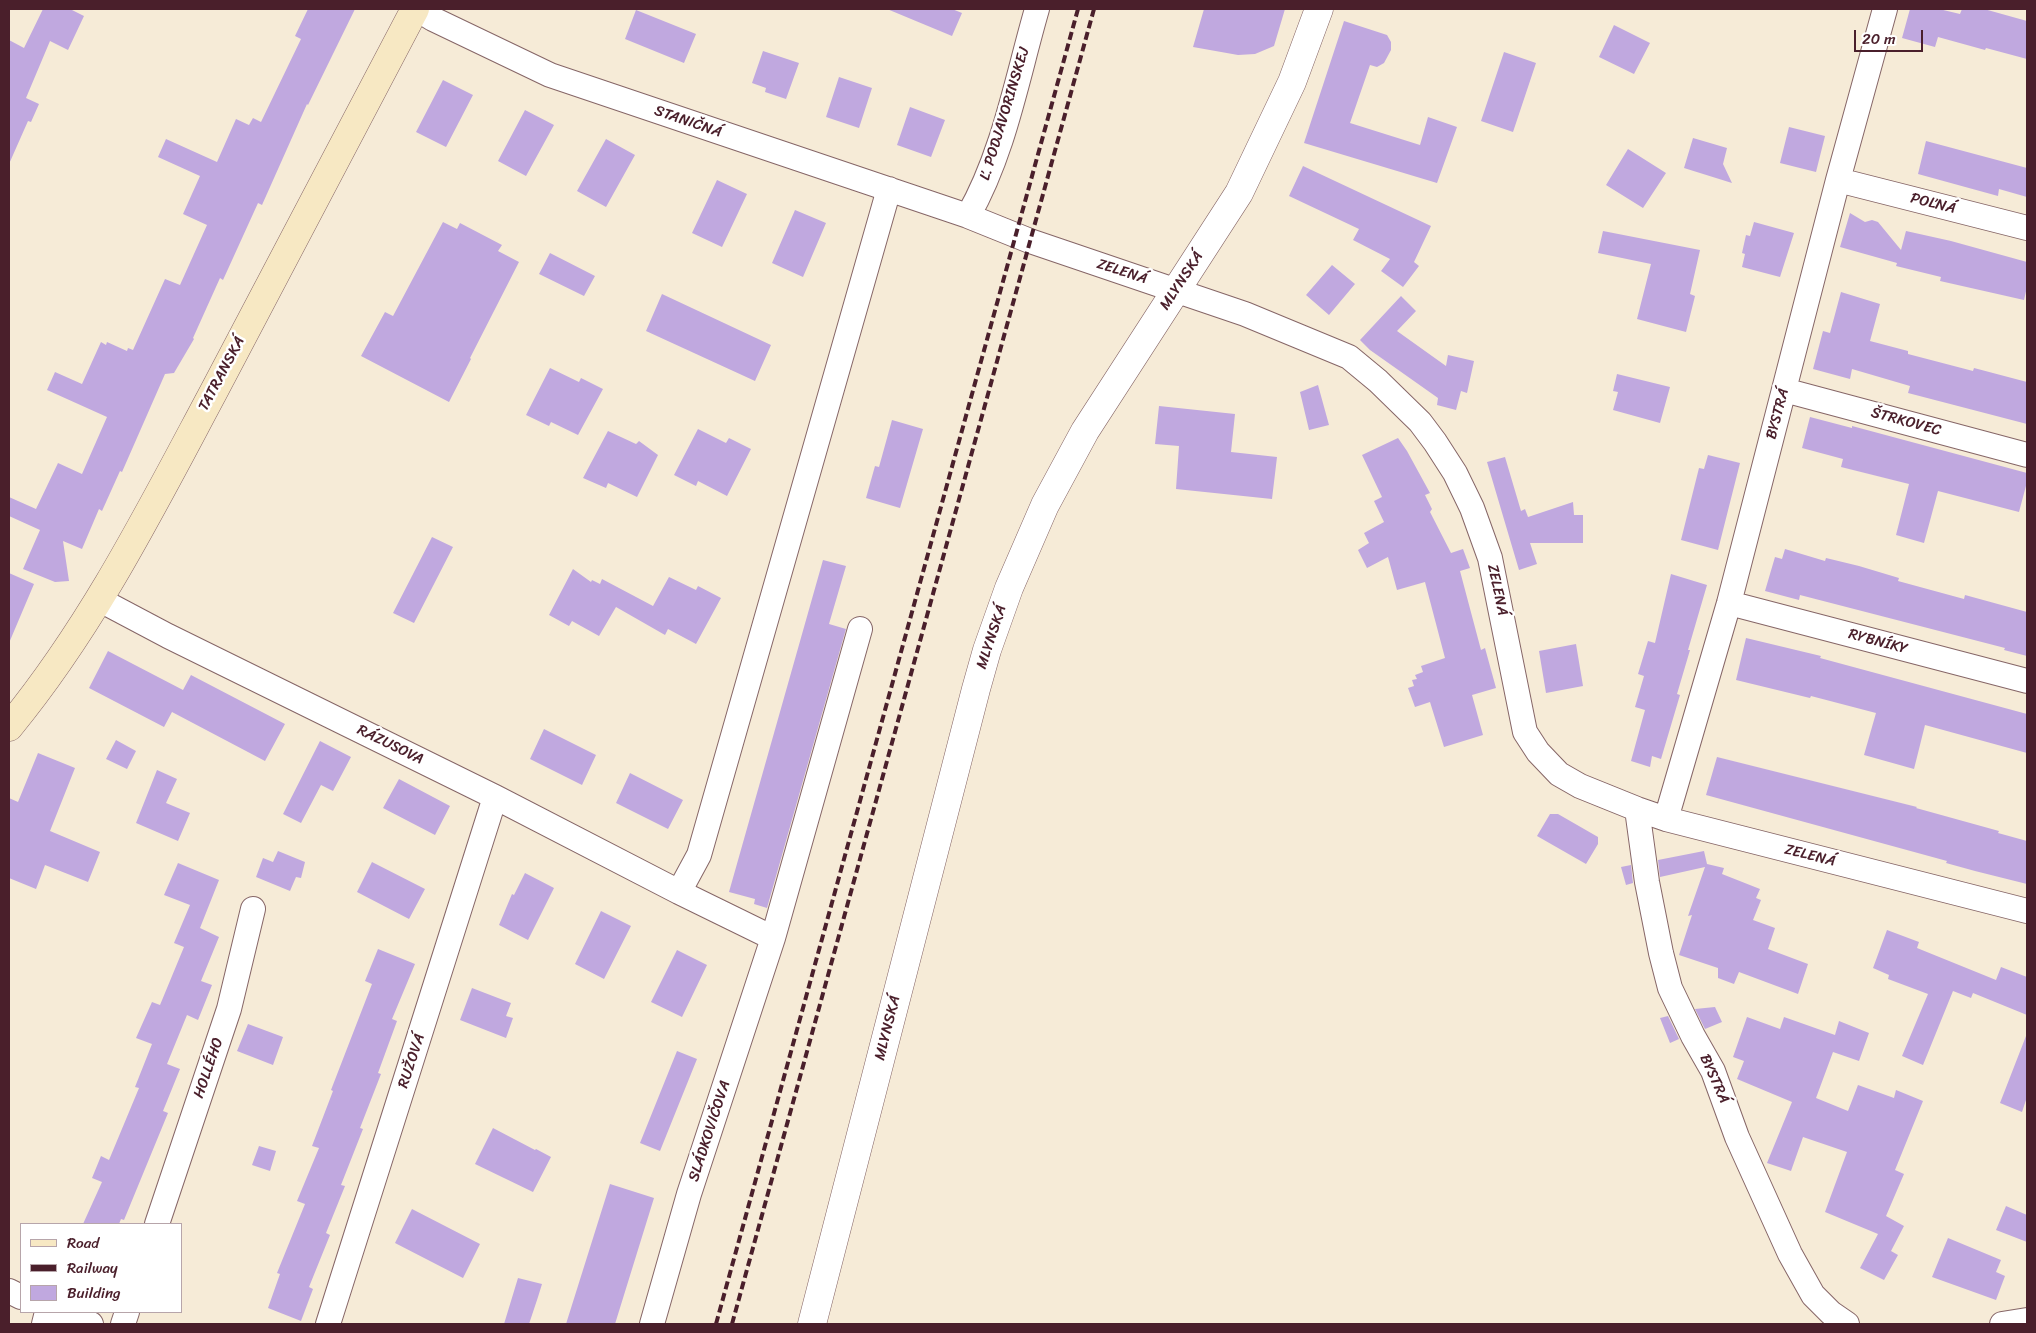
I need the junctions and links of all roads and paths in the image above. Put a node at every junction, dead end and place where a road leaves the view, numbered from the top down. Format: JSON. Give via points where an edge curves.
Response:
{"nodes":[{"id":1,"x":416,"y":9,"type":"edge"},
{"id":2,"x":1037,"y":9,"type":"edge"},
{"id":3,"x":1319,"y":9,"type":"edge"},
{"id":4,"x":1885,"y":9,"type":"edge"},
{"id":5,"x":1838,"y":180,"type":"junction"},
{"id":6,"x":889,"y":189,"type":"junction"},
{"id":7,"x":968,"y":216,"type":"junction"},
{"id":8,"x":2027,"y":228,"type":"edge"},
{"id":9,"x":1176,"y":290,"type":"junction"},
{"id":10,"x":1784,"y":390,"type":"junction"},
{"id":11,"x":2027,"y":454,"type":"edge"},
{"id":12,"x":100,"y":600,"type":"junction"},
{"id":13,"x":1729,"y":603,"type":"junction"},
{"id":14,"x":860,"y":629,"type":"dead end"},
{"id":15,"x":2027,"y":681,"type":"edge"},
{"id":16,"x":11,"y":721,"type":"edge"},
{"id":17,"x":495,"y":797,"type":"junction"},
{"id":18,"x":1638,"y":809,"type":"junction"},
{"id":19,"x":1666,"y":819,"type":"junction"},
{"id":20,"x":679,"y":892,"type":"junction"},
{"id":21,"x":253,"y":909,"type":"dead end"},
{"id":22,"x":2027,"y":912,"type":"edge"},
{"id":23,"x":773,"y":938,"type":"junction"},
{"id":24,"x":156,"y":1223,"type":"edge"},
{"id":25,"x":61,"y":1313,"type":"edge"},
{"id":26,"x":2027,"y":1320,"type":"edge"},
{"id":27,"x":92,"y":1324,"type":"edge"},
{"id":28,"x":328,"y":1324,"type":"edge"},
{"id":29,"x":652,"y":1324,"type":"edge"},
{"id":30,"x":812,"y":1324,"type":"edge"},
{"id":31,"x":1847,"y":1324,"type":"edge"},
{"id":32,"x":2002,"y":1324,"type":"edge"}],
"edges":[{"from":1,"to":6,"type":"street","name":"STANIČNÁ","via":[[550,75]]},
{"from":1,"to":12,"type":"main road","name":"TATRANSKÁ"},
{"from":2,"to":7,"type":"street","name":"Ľ. PODJAVORINSKEJ","via":[[999,143]]},
{"from":3,"to":9,"type":"street","name":"MLYNSKÁ","via":[[1292,82],[1239,193]]},
{"from":4,"to":5,"type":"street","name":"BYSTRÁ"},
{"from":5,"to":8,"type":"street","name":"POĽNÁ"},
{"from":5,"to":10,"type":"street","name":"BYSTRÁ"},
{"from":6,"to":7,"type":"street","name":"STANIČNÁ"},
{"from":6,"to":20,"type":"street","via":[[699,855]]},
{"from":7,"to":9,"type":"street","name":"ZELENÁ","via":[[1030,241]]},
{"from":9,"to":18,"type":"street","name":"ZELENÁ","via":[[1245,314],[1349,358],[1420,422],[1454,473],[1472,508],[1490,558],[1521,718],[1531,744],[1559,774]]},
{"from":9,"to":30,"type":"street","name":"MLYNSKÁ","via":[[1066,465],[1024,551],[987,650]]},
{"from":10,"to":11,"type":"street","name":"ŠTRKOVEC"},
{"from":10,"to":13,"type":"street","name":"BYSTRÁ"},
{"from":12,"to":16,"type":"main road","name":"TATRANSKÁ"},
{"from":12,"to":17,"type":"street","name":"RÁZUSOVA"},
{"from":13,"to":15,"type":"street","name":"RYBNÍKY"},
{"from":13,"to":19,"type":"street","name":"BYSTRÁ"},
{"from":14,"to":23,"type":"street","name":"SLÁDKOVIČOVA"},
{"from":17,"to":20,"type":"street","name":"RÁZUSOVA"},
{"from":17,"to":28,"type":"street","name":"RUŽOVÁ"},
{"from":18,"to":19,"type":"street","name":"ZELENÁ"},
{"from":18,"to":31,"type":"street","name":"BYSTRÁ","via":[[1647,882],[1670,988],[1692,1036],[1713,1071],[1737,1137],[1790,1254],[1813,1295]]},
{"from":19,"to":22,"type":"street","name":"ZELENÁ"},
{"from":20,"to":23,"type":"street","name":"RÁZUSOVA"},
{"from":21,"to":24,"type":"street","name":"HOLLÉHO","via":[[229,1009]]},
{"from":23,"to":29,"type":"street","name":"SLÁDKOVIČOVA","via":[[690,1194]]},
{"from":25,"to":27,"type":"street"},
{"from":26,"to":32,"type":"street"}]}
